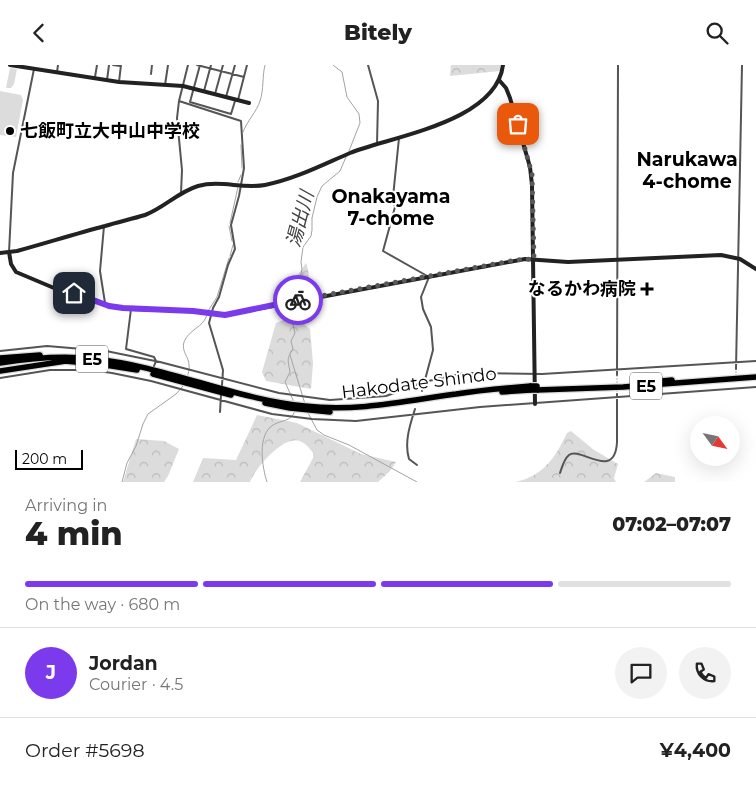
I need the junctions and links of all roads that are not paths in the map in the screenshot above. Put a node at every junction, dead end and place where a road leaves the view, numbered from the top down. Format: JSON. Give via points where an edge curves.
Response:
{"nodes":[{"id":1,"x":10,"y":65,"type":"edge"},
{"id":2,"x":58,"y":65,"type":"edge"},
{"id":3,"x":97,"y":65,"type":"edge"},
{"id":4,"x":109,"y":65,"type":"edge"},
{"id":5,"x":113,"y":65,"type":"edge"},
{"id":6,"x":152,"y":65,"type":"edge"},
{"id":7,"x":168,"y":65,"type":"edge"},
{"id":8,"x":188,"y":65,"type":"edge"},
{"id":9,"x":199,"y":65,"type":"edge"},
{"id":10,"x":223,"y":65,"type":"edge"},
{"id":11,"x":234,"y":65,"type":"edge"},
{"id":12,"x":247,"y":65,"type":"edge"},
{"id":13,"x":368,"y":65,"type":"edge"},
{"id":14,"x":503,"y":65,"type":"edge"},
{"id":15,"x":618,"y":65,"type":"edge"},
{"id":16,"x":742,"y":65,"type":"edge"},
{"id":17,"x":121,"y":66,"type":"edge"},
{"id":18,"x":210,"y":67,"type":"edge"},
{"id":19,"x":34,"y":69,"type":"junction"},
{"id":20,"x":221,"y":71,"type":"junction"},
{"id":21,"x":57,"y":73,"type":"junction"},
{"id":22,"x":151,"y":74,"type":"dead end"},
{"id":23,"x":232,"y":74,"type":"junction"},
{"id":24,"x":244,"y":77,"type":"junction"},
{"id":25,"x":94,"y":79,"type":"junction"},
{"id":26,"x":499,"y":80,"type":"junction"},
{"id":27,"x":106,"y":81,"type":"junction"},
{"id":28,"x":119,"y":82,"type":"junction"},
{"id":29,"x":165,"y":85,"type":"junction"},
{"id":30,"x":183,"y":86,"type":"junction"},
{"id":31,"x":194,"y":89,"type":"junction"},
{"id":32,"x":204,"y":91,"type":"junction"},
{"id":33,"x":215,"y":94,"type":"junction"},
{"id":34,"x":226,"y":97,"type":"junction"},
{"id":35,"x":237,"y":100,"type":"junction"},
{"id":36,"x":179,"y":101,"type":"junction"},
{"id":37,"x":250,"y":103,"type":"dead end"},
{"id":38,"x":399,"y":138,"type":"junction"},
{"id":39,"x":377,"y":144,"type":"junction"},
{"id":40,"x":241,"y":185,"type":"junction"},
{"id":41,"x":181,"y":193,"type":"junction"},
{"id":42,"x":104,"y":226,"type":"junction"},
{"id":43,"x":8,"y":252,"type":"junction"},
{"id":44,"x":0,"y":253,"type":"edge"},
{"id":45,"x":738,"y":258,"type":"junction"},
{"id":46,"x":534,"y":259,"type":"junction"},
{"id":47,"x":616,"y":261,"type":"junction"},
{"id":48,"x":756,"y":269,"type":"edge"},
{"id":49,"x":428,"y":277,"type":"junction"},
{"id":50,"x":105,"y":304,"type":"junction"},
{"id":51,"x":132,"y":309,"type":"junction"},
{"id":52,"x":209,"y":313,"type":"junction"},
{"id":53,"x":0,"y":351,"type":"edge"},
{"id":54,"x":0,"y":358,"type":"edge"},
{"id":55,"x":94,"y":359,"type":"junction"},
{"id":56,"x":66,"y":361,"type":"junction"},
{"id":57,"x":156,"y":361,"type":"junction"},
{"id":58,"x":756,"y":361,"type":"edge"},
{"id":59,"x":737,"y":363,"type":"junction"},
{"id":60,"x":0,"y":365,"type":"edge"},
{"id":61,"x":154,"y":366,"type":"dead end"},
{"id":62,"x":736,"y":369,"type":"tunnel mouth"},
{"id":63,"x":617,"y":370,"type":"junction"},
{"id":64,"x":0,"y":371,"type":"edge"},
{"id":65,"x":534,"y":374,"type":"junction"},
{"id":66,"x":617,"y":375,"type":"tunnel mouth"},
{"id":67,"x":756,"y":375,"type":"edge"},
{"id":68,"x":151,"y":377,"type":"dead end"},
{"id":69,"x":0,"y":378,"type":"edge"},
{"id":70,"x":222,"y":378,"type":"junction"},
{"id":71,"x":182,"y":380,"type":"junction"},
{"id":72,"x":151,"y":381,"type":"junction"},
{"id":73,"x":424,"y":382,"type":"junction"},
{"id":74,"x":222,"y":385,"type":"dead end"},
{"id":75,"x":756,"y":387,"type":"edge"},
{"id":76,"x":422,"y":391,"type":"dead end"},
{"id":77,"x":221,"y":395,"type":"dead end"},
{"id":78,"x":617,"y":395,"type":"junction"},
{"id":79,"x":221,"y":401,"type":"junction"},
{"id":80,"x":535,"y":403,"type":"junction"},
{"id":81,"x":415,"y":409,"type":"dead end"},
{"id":82,"x":220,"y":412,"type":"dead end"},
{"id":83,"x":414,"y":415,"type":"junction"},
{"id":84,"x":417,"y":465,"type":"dead end"},
{"id":85,"x":560,"y":473,"type":"dead end"}],
"edges":[{"from":1,"to":19,"type":"street"},
{"from":2,"to":21,"type":"street"},
{"from":3,"to":25,"type":"street"},
{"from":4,"to":27,"type":"street"},
{"from":5,"to":17,"type":"street"},
{"from":6,"to":22,"type":"street"},
{"from":7,"to":29,"type":"street"},
{"from":8,"to":30,"type":"street"},
{"from":9,"to":18,"type":"street"},
{"from":9,"to":31,"type":"street"},
{"from":10,"to":20,"type":"street"},
{"from":11,"to":23,"type":"street"},
{"from":12,"to":24,"type":"street"},
{"from":13,"to":39,"type":"street","via":[[378,101]]},
{"from":14,"to":26,"type":"street"},
{"from":15,"to":47,"type":"street"},
{"from":16,"to":45,"type":"street"},
{"from":17,"to":28,"type":"street"},
{"from":18,"to":20,"type":"street"},
{"from":18,"to":32,"type":"street"},
{"from":19,"to":21,"type":"street"},
{"from":19,"to":43,"type":"street","via":[[13,173]]},
{"from":20,"to":23,"type":"street"},
{"from":20,"to":33,"type":"street"},
{"from":21,"to":25,"type":"street"},
{"from":23,"to":24,"type":"street"},
{"from":23,"to":34,"type":"street"},
{"from":24,"to":35,"type":"street"},
{"from":25,"to":27,"type":"street"},
{"from":26,"to":38,"type":"street","via":[[488,96],[464,113]]},
{"from":26,"to":46,"type":"street","via":[[510,98],[532,174]]},
{"from":27,"to":28,"type":"street"},
{"from":28,"to":29,"type":"street"},
{"from":29,"to":30,"type":"street"},
{"from":30,"to":31,"type":"street"},
{"from":30,"to":36,"type":"street"},
{"from":31,"to":32,"type":"street"},
{"from":31,"to":35,"type":"street","via":[[190,102],[231,115]]},
{"from":32,"to":33,"type":"street"},
{"from":33,"to":34,"type":"street"},
{"from":34,"to":35,"type":"street"},
{"from":35,"to":37,"type":"street"},
{"from":36,"to":40,"type":"street","via":[[241,121],[244,163]]},
{"from":36,"to":41,"type":"street"},
{"from":38,"to":39,"type":"street"},
{"from":38,"to":49,"type":"street","via":[[394,207],[383,251]]},
{"from":39,"to":40,"type":"street","via":[[287,179],[257,186]]},
{"from":40,"to":41,"type":"street","via":[[209,183]]},
{"from":40,"to":52,"type":"street","via":[[231,225],[235,249],[219,297]]},
{"from":41,"to":42,"type":"street","via":[[150,212]]},
{"from":42,"to":43,"type":"street"},
{"from":42,"to":50,"type":"street","via":[[100,271]]},
{"from":43,"to":44,"type":"street"},
{"from":43,"to":50,"type":"street","via":[[16,272]]},
{"from":45,"to":47,"type":"street","via":[[721,255]]},
{"from":45,"to":48,"type":"street"},
{"from":45,"to":59,"type":"street"},
{"from":46,"to":47,"type":"street"},
{"from":46,"to":49,"type":"street"},
{"from":46,"to":65,"type":"street"},
{"from":47,"to":63,"type":"street"},
{"from":49,"to":52,"type":"street","via":[[232,315]]},
{"from":49,"to":73,"type":"street","via":[[421,297],[431,327],[433,350]]},
{"from":50,"to":51,"type":"street"},
{"from":51,"to":52,"type":"street"},
{"from":51,"to":57,"type":"street","via":[[126,349],[154,357]]},
{"from":52,"to":70,"type":"street","via":[[223,370]]},
{"from":53,"to":57,"type":"street","via":[[64,347]]},
{"from":54,"to":55,"type":"highway","via":[[62,355]]},
{"from":55,"to":60,"type":"highway","name":"Hakodate Shindo","number":"E5","via":[[52,358]]},
{"from":55,"to":71,"type":"highway","name":"Hakodate Shindo","number":"E5"},
{"from":56,"to":60,"type":"highway","name":"Hakodate Shindo","number":"E5"},
{"from":56,"to":64,"type":"highway"},
{"from":56,"to":71,"type":"highway","name":"Hakodate Shindo","number":"E5","via":[[126,368]]},
{"from":57,"to":61,"type":"street"},
{"from":57,"to":70,"type":"street"},
{"from":58,"to":59,"type":"street"},
{"from":59,"to":62,"type":"street"},
{"from":59,"to":63,"type":"street"},
{"from":63,"to":65,"type":"street"},
{"from":63,"to":66,"type":"street"},
{"from":65,"to":73,"type":"street","via":[[464,373]]},
{"from":65,"to":80,"type":"street"},
{"from":67,"to":71,"type":"highway","name":"Hakodate Shindo","number":"E5","via":[[472,391],[376,406],[317,409],[278,404]]},
{"from":68,"to":72,"type":"street"},
{"from":69,"to":72,"type":"street","via":[[73,369]]},
{"from":70,"to":73,"type":"street","via":[[279,393],[330,400],[378,397]]},
{"from":70,"to":74,"type":"street"},
{"from":72,"to":79,"type":"street"},
{"from":73,"to":76,"type":"street"},
{"from":75,"to":78,"type":"street"},
{"from":77,"to":79,"type":"street"},
{"from":78,"to":80,"type":"street"},
{"from":78,"to":85,"type":"street","via":[[617,448],[614,455],[608,461],[600,462],[572,453]]},
{"from":79,"to":82,"type":"street"},
{"from":79,"to":83,"type":"street","via":[[312,419],[356,421]]},
{"from":80,"to":83,"type":"street"},
{"from":81,"to":83,"type":"street"},
{"from":83,"to":84,"type":"street","via":[[407,448],[409,459]]}]}
